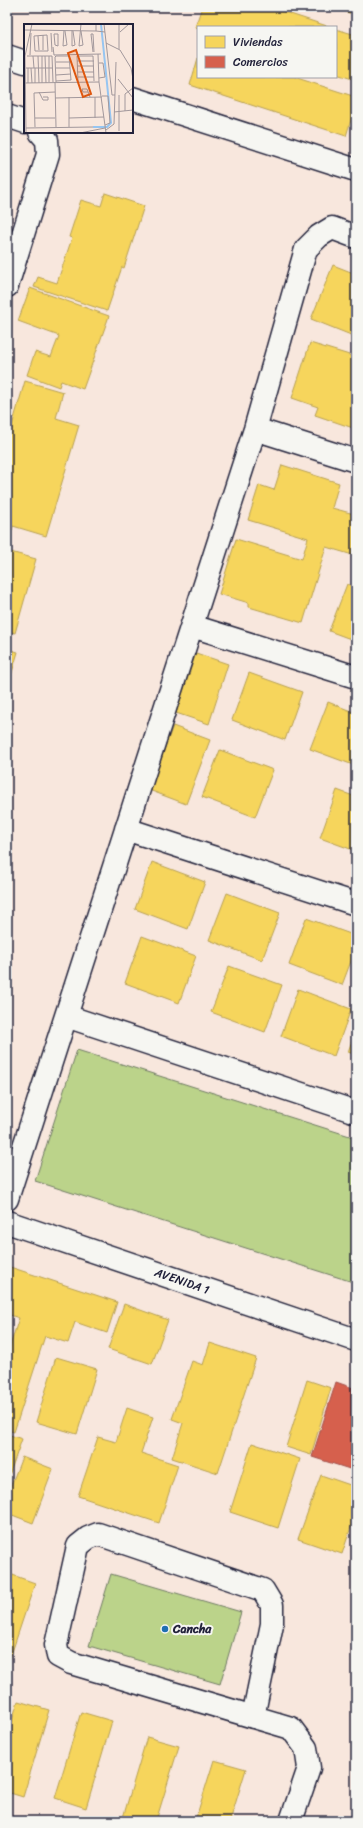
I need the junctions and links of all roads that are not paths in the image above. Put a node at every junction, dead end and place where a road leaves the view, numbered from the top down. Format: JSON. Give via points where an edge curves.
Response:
{"nodes":[{"id":1,"x":7,"y":56,"type":"edge"},
{"id":2,"x":24,"y":62,"type":"edge"},
{"id":3,"x":133,"y":98,"type":"edge"},
{"id":4,"x":7,"y":116,"type":"edge"},
{"id":5,"x":24,"y":122,"type":"edge"},
{"id":6,"x":41,"y":133,"type":"edge"},
{"id":7,"x":356,"y":170,"type":"edge"},
{"id":8,"x":356,"y":237,"type":"edge"},
{"id":9,"x":7,"y":286,"type":"edge"},
{"id":10,"x":255,"y":429,"type":"junction"},
{"id":11,"x":356,"y":461,"type":"edge"},
{"id":12,"x":192,"y":626,"type":"junction"},
{"id":13,"x":356,"y":677,"type":"edge"},
{"id":14,"x":126,"y":829,"type":"junction"},
{"id":15,"x":356,"y":904,"type":"edge"},
{"id":16,"x":66,"y":1016,"type":"junction"},
{"id":17,"x":356,"y":1112,"type":"edge"},
{"id":18,"x":7,"y":1198,"type":"edge"},
{"id":19,"x":7,"y":1222,"type":"edge"},
{"id":20,"x":356,"y":1340,"type":"edge"},
{"id":21,"x":253,"y":1716,"type":"junction"},
{"id":22,"x":291,"y":1821,"type":"edge"}],
"edges":[{"from":1,"to":2,"type":"street"},
{"from":3,"to":7,"type":"street"},
{"from":4,"to":5,"type":"street"},
{"from":6,"to":9,"type":"street","via":[[47,140],[48,154]]},
{"from":8,"to":10,"type":"street","via":[[332,228],[306,249]]},
{"from":10,"to":11,"type":"street"},
{"from":10,"to":12,"type":"street"},
{"from":12,"to":13,"type":"street"},
{"from":12,"to":14,"type":"street"},
{"from":14,"to":15,"type":"street"},
{"from":14,"to":16,"type":"street"},
{"from":16,"to":17,"type":"street"},
{"from":16,"to":18,"type":"street"},
{"from":19,"to":20,"type":"street","name":"AVENIDA 1"},
{"from":21,"to":21,"type":"street","via":[[72,1663],[58,1656],[56,1645],[78,1546],[98,1534],[263,1590],[272,1605],[272,1624]]},
{"from":21,"to":22,"type":"street","via":[[291,1728],[306,1748],[309,1768]]}]}
